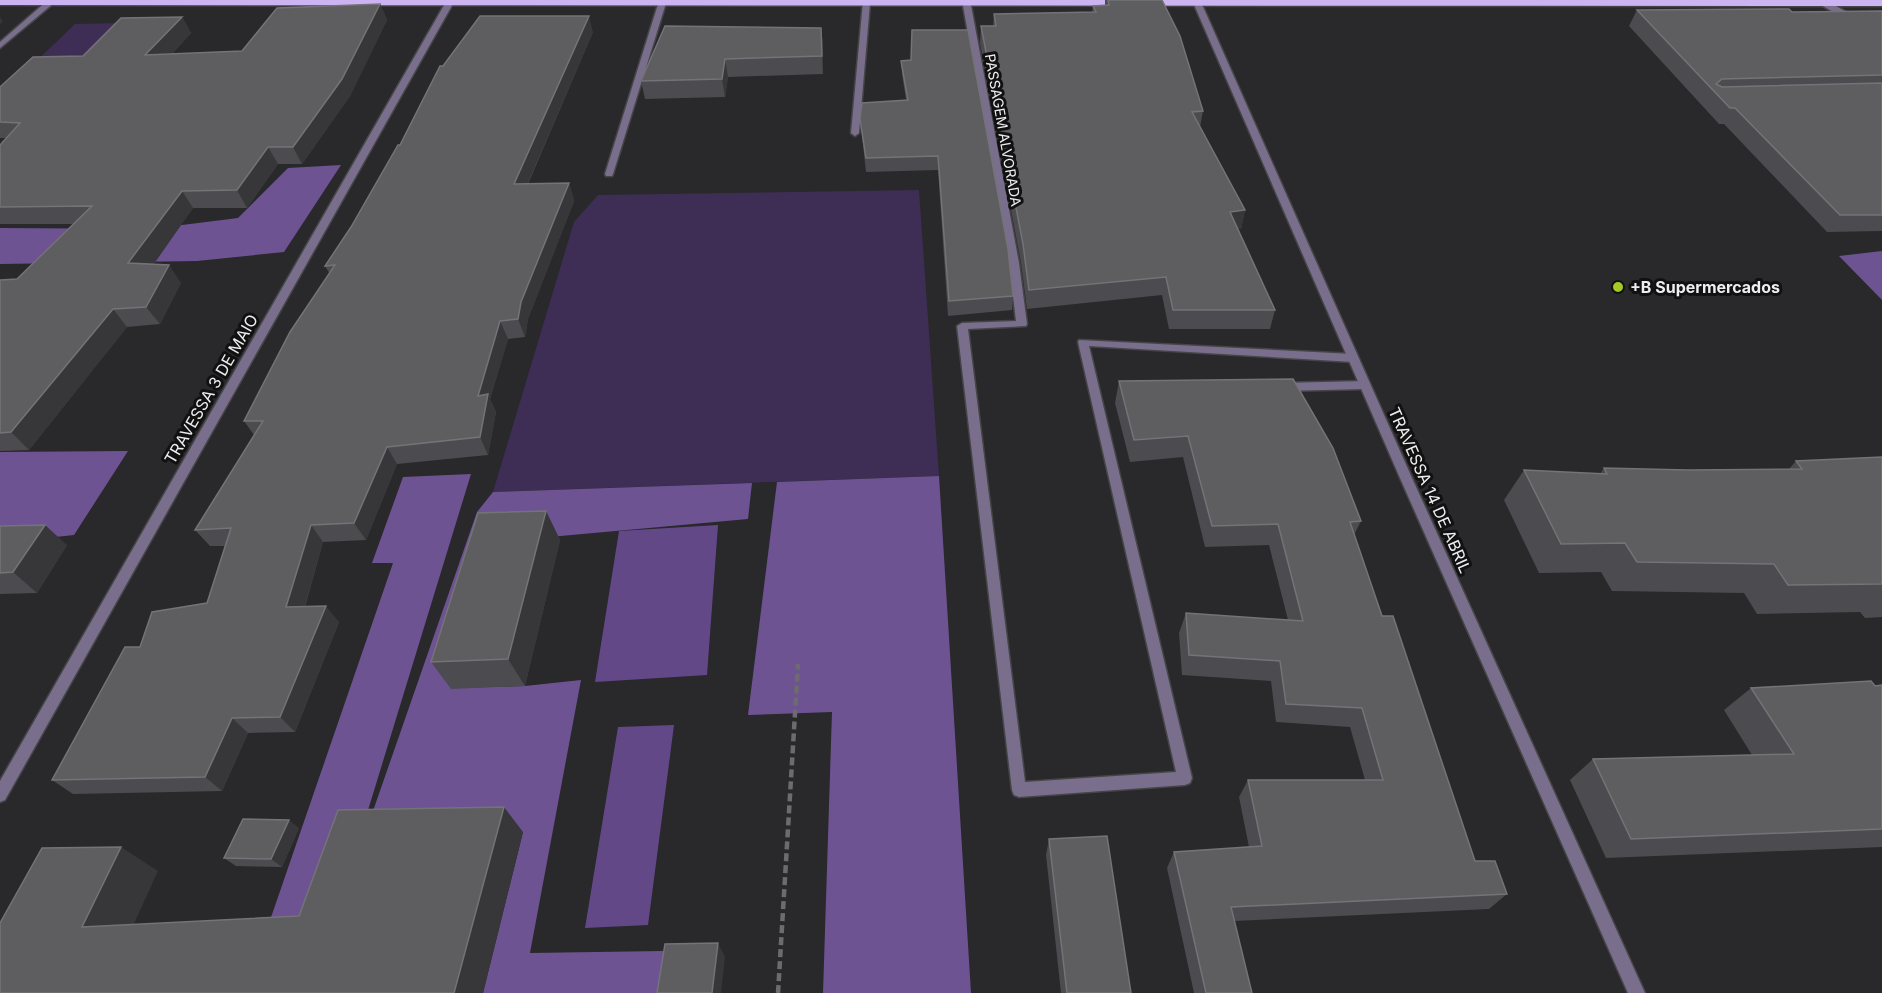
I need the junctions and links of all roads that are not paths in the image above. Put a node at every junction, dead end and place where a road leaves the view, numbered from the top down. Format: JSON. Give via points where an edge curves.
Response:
{"nodes":[{"id":1,"x":451,"y":1,"type":"edge"},
{"id":2,"x":966,"y":1,"type":"edge"},
{"id":3,"x":1732,"y":1,"type":"edge"},
{"id":4,"x":0,"y":2,"type":"edge"},
{"id":5,"x":51,"y":2,"type":"junction"},
{"id":6,"x":1196,"y":2,"type":"edge"},
{"id":7,"x":1249,"y":2,"type":"edge"},
{"id":8,"x":1290,"y":2,"type":"edge"},
{"id":9,"x":1318,"y":2,"type":"edge"},
{"id":10,"x":1396,"y":2,"type":"edge"},
{"id":11,"x":1573,"y":2,"type":"edge"},
{"id":12,"x":662,"y":3,"type":"junction"},
{"id":13,"x":866,"y":3,"type":"junction"},
{"id":14,"x":1824,"y":3,"type":"junction"},
{"id":15,"x":1882,"y":3,"type":"edge"},
{"id":16,"x":1882,"y":25,"type":"edge"},
{"id":17,"x":0,"y":46,"type":"edge"},
{"id":18,"x":855,"y":132,"type":"dead end"},
{"id":19,"x":609,"y":174,"type":"dead end"},
{"id":20,"x":1353,"y":358,"type":"junction"},
{"id":21,"x":1365,"y":385,"type":"junction"},
{"id":22,"x":1274,"y":387,"type":"edge"},
{"id":23,"x":0,"y":795,"type":"edge"},
{"id":24,"x":1637,"y":993,"type":"edge"}],
"edges":[{"from":1,"to":5,"type":"main road"},
{"from":1,"to":12,"type":"main road"},
{"from":1,"to":23,"type":"street","name":"TRAVESSA 3 DE MAIO"},
{"from":2,"to":6,"type":"main road"},
{"from":2,"to":13,"type":"main road"},
{"from":2,"to":20,"type":"street","name":"PASSAGEM ALVORADA","via":[[1022,324],[962,326],[1019,790],[1185,778],[1083,342]]},
{"from":3,"to":11,"type":"main road"},
{"from":3,"to":14,"type":"main road"},
{"from":4,"to":5,"type":"main road"},
{"from":5,"to":17,"type":"street"},
{"from":6,"to":7,"type":"main road"},
{"from":6,"to":20,"type":"street","name":"TRAVESSA 14 DE ABRIL"},
{"from":7,"to":8,"type":"main road"},
{"from":8,"to":9,"type":"main road"},
{"from":9,"to":10,"type":"main road"},
{"from":10,"to":11,"type":"main road"},
{"from":12,"to":13,"type":"main road"},
{"from":12,"to":19,"type":"street"},
{"from":13,"to":18,"type":"street"},
{"from":14,"to":15,"type":"main road"},
{"from":14,"to":16,"type":"street","via":[[1847,16]]},
{"from":20,"to":21,"type":"street","name":"TRAVESSA 14 DE ABRIL"},
{"from":21,"to":22,"type":"street"},
{"from":21,"to":24,"type":"street","name":"TRAVESSA 14 DE ABRIL"}]}
